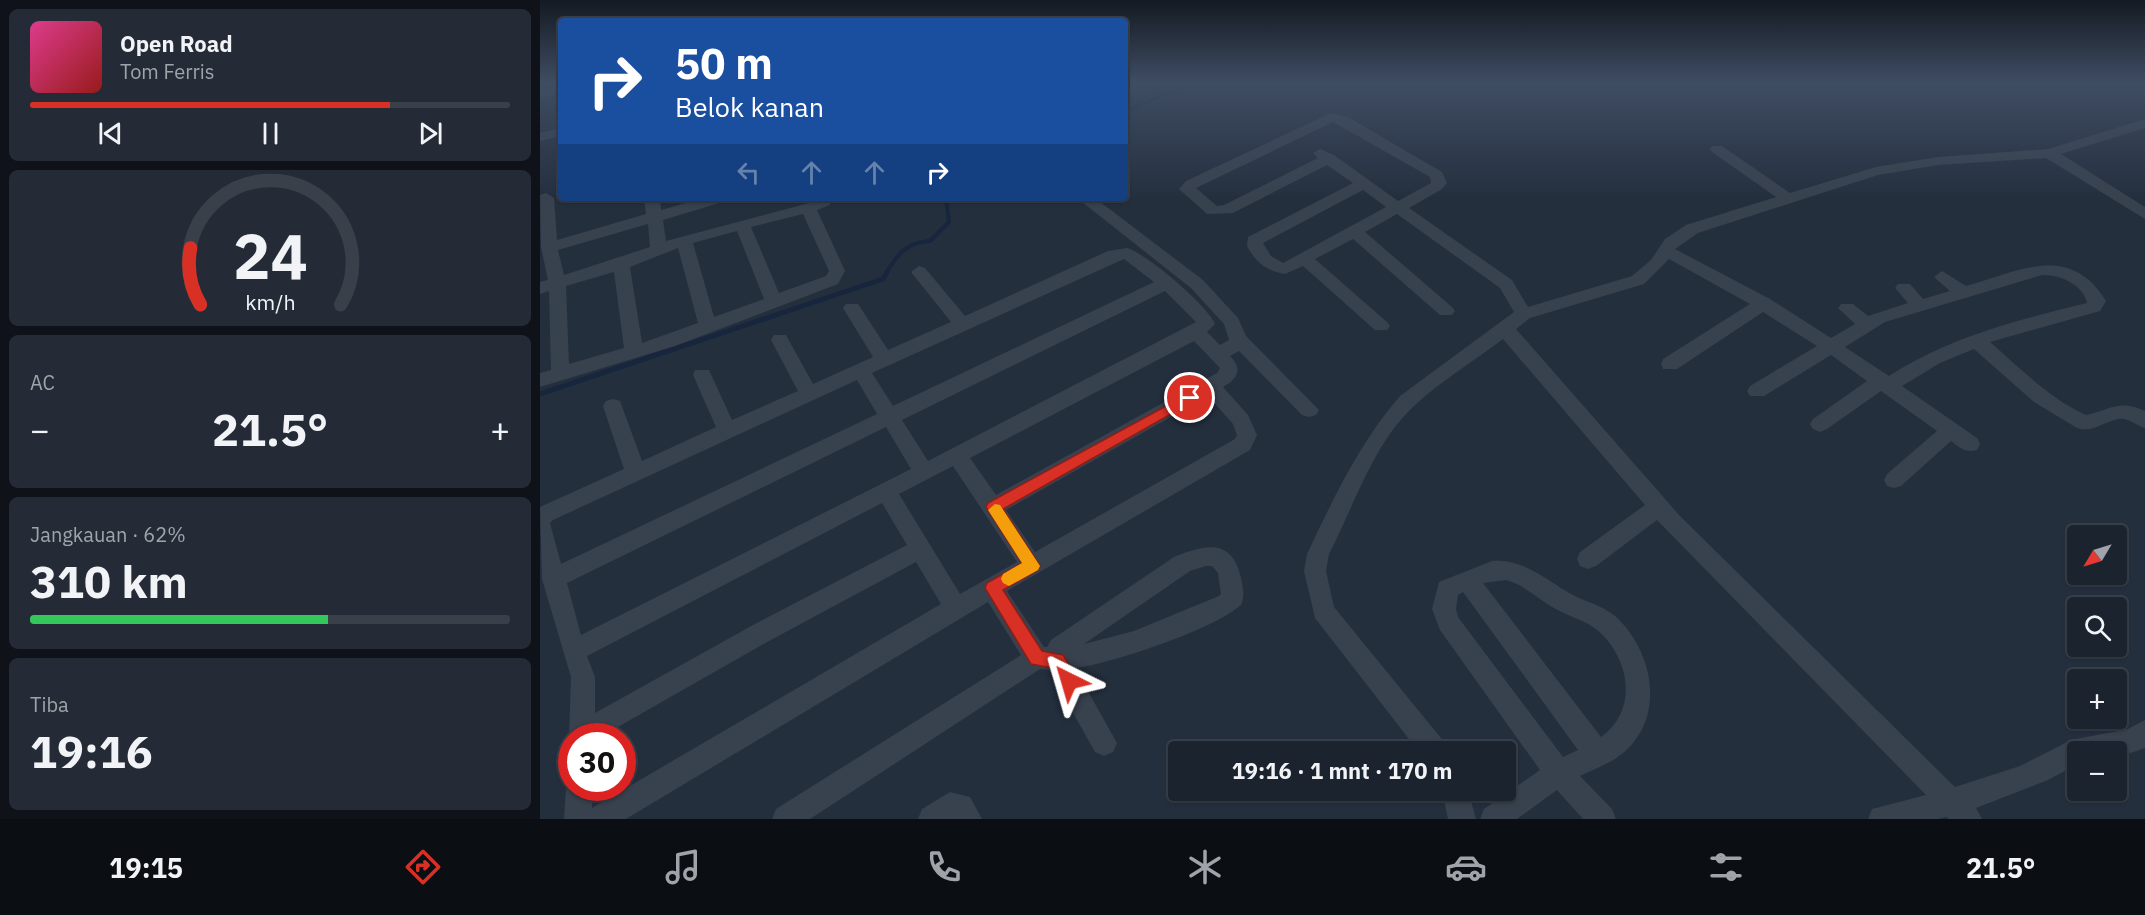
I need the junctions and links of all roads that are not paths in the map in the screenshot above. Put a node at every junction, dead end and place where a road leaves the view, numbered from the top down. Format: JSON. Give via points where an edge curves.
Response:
{"nodes":[{"id":1,"x":1318,"y":122,"type":"edge"},
{"id":2,"x":1346,"y":122,"type":"edge"},
{"id":3,"x":2145,"y":123,"type":"edge"},
{"id":4,"x":558,"y":133,"type":"edge"},
{"id":5,"x":540,"y":137,"type":"edge"},
{"id":6,"x":1717,"y":149,"type":"dead end"},
{"id":7,"x":2049,"y":153,"type":"junction"},
{"id":8,"x":1364,"y":184,"type":"junction"},
{"id":9,"x":549,"y":197,"type":"edge"},
{"id":10,"x":1787,"y":198,"type":"junction"},
{"id":11,"x":652,"y":201,"type":"edge"},
{"id":12,"x":710,"y":201,"type":"edge"},
{"id":13,"x":822,"y":201,"type":"edge"},
{"id":14,"x":1089,"y":201,"type":"edge"},
{"id":15,"x":1398,"y":207,"type":"junction"},
{"id":16,"x":808,"y":208,"type":"junction"},
{"id":17,"x":2145,"y":214,"type":"edge"},
{"id":18,"x":655,"y":216,"type":"junction"},
{"id":19,"x":742,"y":224,"type":"junction"},
{"id":20,"x":1356,"y":233,"type":"junction"},
{"id":21,"x":684,"y":240,"type":"junction"},
{"id":22,"x":549,"y":248,"type":"junction"},
{"id":23,"x":659,"y":249,"type":"junction"},
{"id":24,"x":1666,"y":251,"type":"junction"},
{"id":25,"x":1306,"y":260,"type":"junction"},
{"id":26,"x":621,"y":264,"type":"junction"},
{"id":27,"x":919,"y":272,"type":"dead end"},
{"id":28,"x":1942,"y":277,"type":"dead end"},
{"id":29,"x":1167,"y":283,"type":"junction"},
{"id":30,"x":548,"y":285,"type":"edge"},
{"id":31,"x":1904,"y":288,"type":"dead end"},
{"id":32,"x":1964,"y":294,"type":"junction"},
{"id":33,"x":774,"y":301,"type":"junction"},
{"id":34,"x":1764,"y":303,"type":"junction"},
{"id":35,"x":1918,"y":304,"type":"junction"},
{"id":36,"x":852,"y":308,"type":"dead end"},
{"id":37,"x":1848,"y":308,"type":"dead end"},
{"id":38,"x":1446,"y":311,"type":"dead end"},
{"id":39,"x":1524,"y":314,"type":"junction"},
{"id":40,"x":962,"y":324,"type":"junction"},
{"id":41,"x":1867,"y":325,"type":"junction"},
{"id":42,"x":708,"y":326,"type":"junction"},
{"id":43,"x":1381,"y":326,"type":"dead end"},
{"id":44,"x":1505,"y":329,"type":"junction"},
{"id":45,"x":1196,"y":332,"type":"junction"},
{"id":46,"x":1238,"y":339,"type":"junction"},
{"id":47,"x":780,"y":340,"type":"dead end"},
{"id":48,"x":1977,"y":341,"type":"junction"},
{"id":49,"x":1829,"y":346,"type":"junction"},
{"id":50,"x":634,"y":352,"type":"junction"},
{"id":51,"x":1218,"y":354,"type":"junction"},
{"id":52,"x":884,"y":359,"type":"junction"},
{"id":53,"x":1670,"y":364,"type":"dead end"},
{"id":54,"x":860,"y":370,"type":"junction"},
{"id":55,"x":560,"y":374,"type":"junction"},
{"id":56,"x":702,"y":375,"type":"dead end"},
{"id":57,"x":540,"y":380,"type":"edge"},
{"id":58,"x":1885,"y":383,"type":"junction"},
{"id":59,"x":1209,"y":387,"type":"junction"},
{"id":60,"x":1757,"y":391,"type":"dead end"},
{"id":61,"x":809,"y":393,"type":"junction"},
{"id":62,"x":613,"y":406,"type":"dead end"},
{"id":63,"x":1309,"y":410,"type":"dead end"},
{"id":64,"x":890,"y":417,"type":"junction"},
{"id":65,"x":2145,"y":420,"type":"edge"},
{"id":66,"x":1820,"y":424,"type":"dead end"},
{"id":67,"x":727,"y":430,"type":"junction"},
{"id":68,"x":1951,"y":430,"type":"junction"},
{"id":69,"x":1970,"y":444,"type":"dead end"},
{"id":70,"x":956,"y":454,"type":"junction"},
{"id":71,"x":636,"y":472,"type":"junction"},
{"id":72,"x":924,"y":472,"type":"junction"},
{"id":73,"x":1894,"y":480,"type":"dead end"},
{"id":74,"x":885,"y":491,"type":"junction"},
{"id":75,"x":993,"y":507,"type":"junction"},
{"id":76,"x":1659,"y":507,"type":"junction"},
{"id":77,"x":540,"y":519,"type":"edge"},
{"id":78,"x":920,"y":549,"type":"junction"},
{"id":79,"x":1588,"y":559,"type":"dead end"},
{"id":80,"x":1032,"y":566,"type":"junction"},
{"id":81,"x":553,"y":579,"type":"junction"},
{"id":82,"x":1467,"y":579,"type":"junction"},
{"id":83,"x":993,"y":588,"type":"junction"},
{"id":84,"x":956,"y":608,"type":"junction"},
{"id":85,"x":573,"y":651,"type":"junction"},
{"id":86,"x":1047,"y":659,"type":"junction"},
{"id":87,"x":582,"y":723,"type":"edge"},
{"id":88,"x":603,"y":723,"type":"edge"},
{"id":89,"x":2145,"y":733,"type":"edge"},
{"id":90,"x":1427,"y":741,"type":"edge"},
{"id":91,"x":1104,"y":743,"type":"dead end"},
{"id":92,"x":1599,"y":756,"type":"junction"},
{"id":93,"x":1559,"y":773,"type":"junction"},
{"id":94,"x":579,"y":801,"type":"edge"},
{"id":95,"x":1458,"y":801,"type":"edge"},
{"id":96,"x":806,"y":811,"type":"edge"},
{"id":97,"x":1961,"y":811,"type":"edge"},
{"id":98,"x":578,"y":819,"type":"edge"},
{"id":99,"x":600,"y":819,"type":"edge"},
{"id":100,"x":786,"y":819,"type":"edge"},
{"id":101,"x":932,"y":819,"type":"edge"},
{"id":102,"x":968,"y":819,"type":"edge"},
{"id":103,"x":1462,"y":819,"type":"edge"},
{"id":104,"x":1494,"y":819,"type":"edge"},
{"id":105,"x":1602,"y":819,"type":"edge"},
{"id":106,"x":1882,"y":819,"type":"edge"}],
"edges":[{"from":1,"to":8,"type":"street","via":[[1187,189],[1213,211],[1227,210],[1324,156]]},
{"from":2,"to":15,"type":"street","via":[[1437,175],[1437,186]]},
{"from":3,"to":7,"type":"street"},
{"from":4,"to":5,"type":"street"},
{"from":6,"to":10,"type":"street"},
{"from":7,"to":10,"type":"street","via":[[1876,171]]},
{"from":7,"to":17,"type":"street"},
{"from":8,"to":15,"type":"street"},
{"from":8,"to":25,"type":"street","via":[[1254,241],[1258,252],[1280,269]]},
{"from":9,"to":22,"type":"street"},
{"from":10,"to":24,"type":"street","via":[[1692,229]]},
{"from":11,"to":18,"type":"street"},
{"from":12,"to":18,"type":"street"},
{"from":13,"to":16,"type":"street"},
{"from":14,"to":46,"type":"street","via":[[1185,273],[1234,325]]},
{"from":15,"to":20,"type":"street"},
{"from":15,"to":39,"type":"street","via":[[1506,284]]},
{"from":16,"to":19,"type":"street"},
{"from":16,"to":33,"type":"street","via":[[836,274],[827,283]]},
{"from":18,"to":22,"type":"street"},
{"from":18,"to":23,"type":"street"},
{"from":19,"to":21,"type":"street"},
{"from":19,"to":33,"type":"street"},
{"from":20,"to":25,"type":"street"},
{"from":20,"to":38,"type":"street"},
{"from":21,"to":23,"type":"street"},
{"from":21,"to":42,"type":"street"},
{"from":22,"to":30,"type":"street"},
{"from":23,"to":26,"type":"street"},
{"from":24,"to":34,"type":"street"},
{"from":24,"to":39,"type":"street","via":[[1650,272],[1638,280]]},
{"from":25,"to":43,"type":"street"},
{"from":26,"to":30,"type":"street"},
{"from":26,"to":50,"type":"street"},
{"from":27,"to":40,"type":"street"},
{"from":28,"to":32,"type":"street"},
{"from":29,"to":40,"type":"street","via":[[1123,252]]},
{"from":29,"to":45,"type":"street","via":[[1204,319],[1206,324]]},
{"from":29,"to":64,"type":"street"},
{"from":30,"to":55,"type":"street"},
{"from":31,"to":35,"type":"street"},
{"from":32,"to":35,"type":"street"},
{"from":32,"to":48,"type":"street","via":[[2051,267],[2091,290],[2097,301],[2094,307]]},
{"from":33,"to":42,"type":"street"},
{"from":34,"to":49,"type":"street"},
{"from":34,"to":53,"type":"street"},
{"from":35,"to":41,"type":"street"},
{"from":36,"to":52,"type":"street"},
{"from":37,"to":41,"type":"street"},
{"from":39,"to":44,"type":"street"},
{"from":40,"to":52,"type":"street"},
{"from":41,"to":49,"type":"street"},
{"from":42,"to":50,"type":"street"},
{"from":44,"to":76,"type":"street"},
{"from":44,"to":90,"type":"street","via":[[1407,401],[1392,417],[1318,554],[1315,571],[1323,610]]},
{"from":45,"to":51,"type":"street"},
{"from":45,"to":70,"type":"street"},
{"from":46,"to":51,"type":"street"},
{"from":46,"to":63,"type":"street"},
{"from":47,"to":61,"type":"street"},
{"from":48,"to":58,"type":"street"},
{"from":48,"to":65,"type":"street","via":[[2052,406],[2074,418],[2090,422],[2116,411]]},
{"from":49,"to":58,"type":"street"},
{"from":49,"to":60,"type":"street"},
{"from":50,"to":55,"type":"street"},
{"from":51,"to":59,"type":"street","via":[[1229,366],[1229,372]]},
{"from":52,"to":54,"type":"street"},
{"from":54,"to":61,"type":"street"},
{"from":54,"to":64,"type":"street"},
{"from":55,"to":57,"type":"street"},
{"from":56,"to":67,"type":"street"},
{"from":58,"to":66,"type":"street"},
{"from":58,"to":68,"type":"street"},
{"from":59,"to":75,"type":"street"},
{"from":59,"to":80,"type":"street","via":[[1240,420],[1247,435],[1243,444]]},
{"from":61,"to":67,"type":"street"},
{"from":62,"to":71,"type":"street"},
{"from":64,"to":72,"type":"street"},
{"from":64,"to":81,"type":"street"},
{"from":67,"to":71,"type":"street"},
{"from":68,"to":69,"type":"street"},
{"from":68,"to":73,"type":"street"},
{"from":70,"to":72,"type":"street"},
{"from":70,"to":75,"type":"street"},
{"from":71,"to":77,"type":"street"},
{"from":72,"to":74,"type":"street"},
{"from":74,"to":78,"type":"street"},
{"from":74,"to":85,"type":"street"},
{"from":75,"to":80,"type":"street"},
{"from":76,"to":79,"type":"street"},
{"from":76,"to":97,"type":"street"},
{"from":77,"to":81,"type":"street"},
{"from":78,"to":84,"type":"street"},
{"from":78,"to":88,"type":"street"},
{"from":80,"to":83,"type":"street"},
{"from":81,"to":85,"type":"street"},
{"from":82,"to":92,"type":"street"},
{"from":82,"to":92,"type":"street","via":[[1499,570],[1521,575],[1578,611],[1594,615],[1615,633],[1632,662],[1638,702],[1633,721],[1623,736]]},
{"from":82,"to":93,"type":"street","via":[[1447,589],[1444,609],[1448,622]]},
{"from":83,"to":84,"type":"street"},
{"from":83,"to":86,"type":"street"},
{"from":84,"to":99,"type":"street"},
{"from":85,"to":87,"type":"street","via":[[583,677]]},
{"from":86,"to":86,"type":"street","via":[[1070,639],[1182,564],[1211,554],[1224,563],[1233,598],[1227,603],[1114,648]]},
{"from":86,"to":91,"type":"street"},
{"from":86,"to":96,"type":"street"},
{"from":89,"to":97,"type":"street","via":[[2118,746],[2073,752]]},
{"from":92,"to":93,"type":"street"},
{"from":93,"to":104,"type":"street"},
{"from":93,"to":105,"type":"street"},
{"from":94,"to":98,"type":"street"},
{"from":95,"to":103,"type":"street"},
{"from":96,"to":100,"type":"street"},
{"from":97,"to":106,"type":"street"},
{"from":101,"to":102,"type":"street","via":[[950,806],[960,807]]}]}
